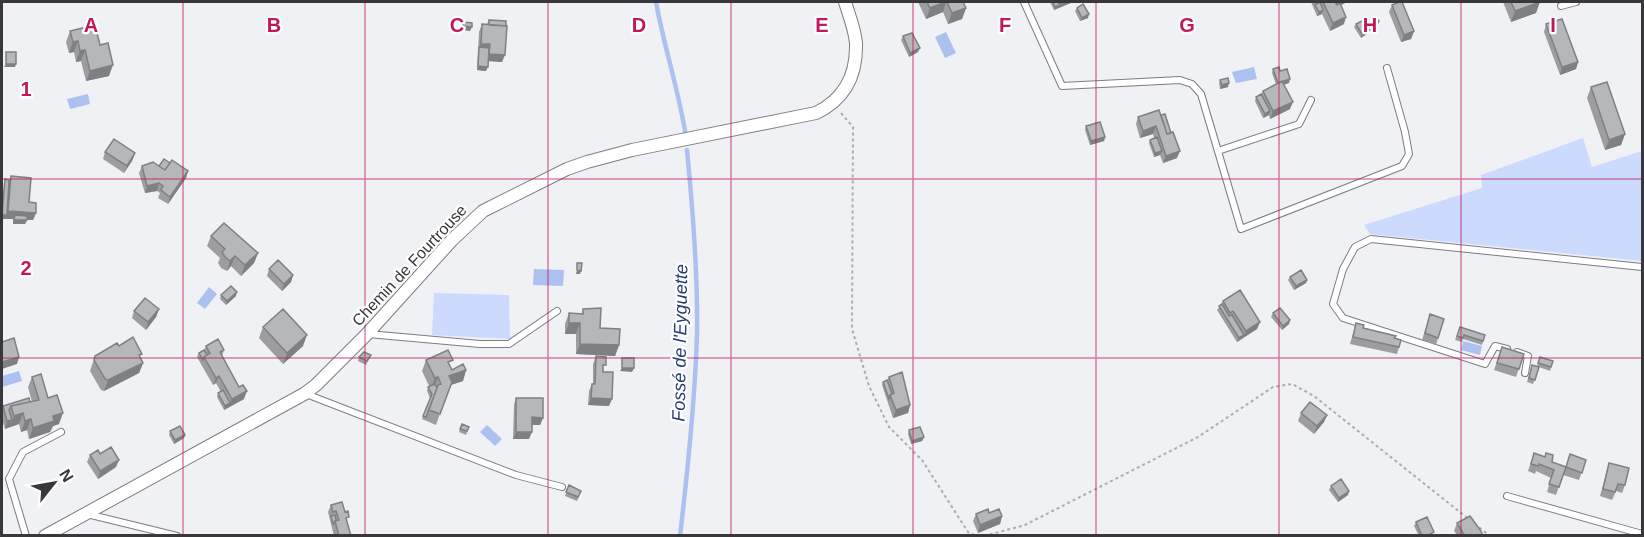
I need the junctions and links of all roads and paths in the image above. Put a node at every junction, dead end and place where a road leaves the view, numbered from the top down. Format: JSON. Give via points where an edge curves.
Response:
{"nodes":[{"id":1,"x":845,"y":2,"type":"edge"},
{"id":2,"x":1024,"y":2,"type":"edge"},
{"id":3,"x":1576,"y":2,"type":"edge"},
{"id":4,"x":1561,"y":6,"type":"dead end"},
{"id":5,"x":1387,"y":68,"type":"dead end"},
{"id":6,"x":1311,"y":100,"type":"dead end"},
{"id":7,"x":831,"y":106,"type":"junction"},
{"id":8,"x":1218,"y":152,"type":"junction"},
{"id":9,"x":1642,"y":267,"type":"edge"},
{"id":10,"x":557,"y":311,"type":"dead end"},
{"id":11,"x":367,"y":334,"type":"junction"},
{"id":12,"x":1525,"y":373,"type":"dead end"},
{"id":13,"x":304,"y":394,"type":"junction"},
{"id":14,"x":61,"y":432,"type":"dead end"},
{"id":15,"x":562,"y":487,"type":"dead end"},
{"id":16,"x":1507,"y":496,"type":"dead end"},
{"id":17,"x":86,"y":514,"type":"junction"},
{"id":18,"x":1642,"y":534,"type":"edge"},
{"id":19,"x":26,"y":536,"type":"edge"},
{"id":20,"x":45,"y":536,"type":"edge"},
{"id":21,"x":177,"y":536,"type":"edge"},
{"id":22,"x":976,"y":536,"type":"edge"},
{"id":23,"x":984,"y":536,"type":"edge"},
{"id":24,"x":1491,"y":536,"type":"edge"}],
"edges":[{"from":1,"to":7,"type":"street","via":[[856,43],[852,75],[843,95]]},
{"from":2,"to":8,"type":"lane","via":[[1062,86],[1180,80],[1192,84],[1201,94]]},
{"from":3,"to":4,"type":"lane"},
{"from":5,"to":8,"type":"lane","via":[[1409,154],[1402,166],[1241,228]]},
{"from":6,"to":8,"type":"lane","via":[[1299,124]]},
{"from":7,"to":11,"type":"street","name":"Chemin de Fourtrouse","via":[[816,113],[632,150],[567,169],[483,211]]},
{"from":7,"to":22,"type":"path","via":[[853,127],[852,329],[869,386],[889,427],[922,460],[968,532]]},
{"from":9,"to":12,"type":"lane","via":[[1371,239],[1355,248],[1343,268],[1333,304],[1343,318],[1485,364],[1494,346],[1513,350],[1528,356]]},
{"from":10,"to":11,"type":"lane","via":[[509,345]]},
{"from":11,"to":13,"type":"street","name":"Chemin de Fourtrouse"},
{"from":13,"to":15,"type":"lane","via":[[516,476]]},
{"from":13,"to":17,"type":"street","name":"Chemin de Fourtrouse"},
{"from":14,"to":19,"type":"lane","via":[[23,452],[9,479]]},
{"from":16,"to":18,"type":"lane"},
{"from":17,"to":20,"type":"street","name":"Chemin de Fourtrouse"},
{"from":17,"to":21,"type":"lane"},
{"from":23,"to":24,"type":"path","via":[[1025,525],[1198,437],[1273,387],[1292,384],[1314,396]]}]}
